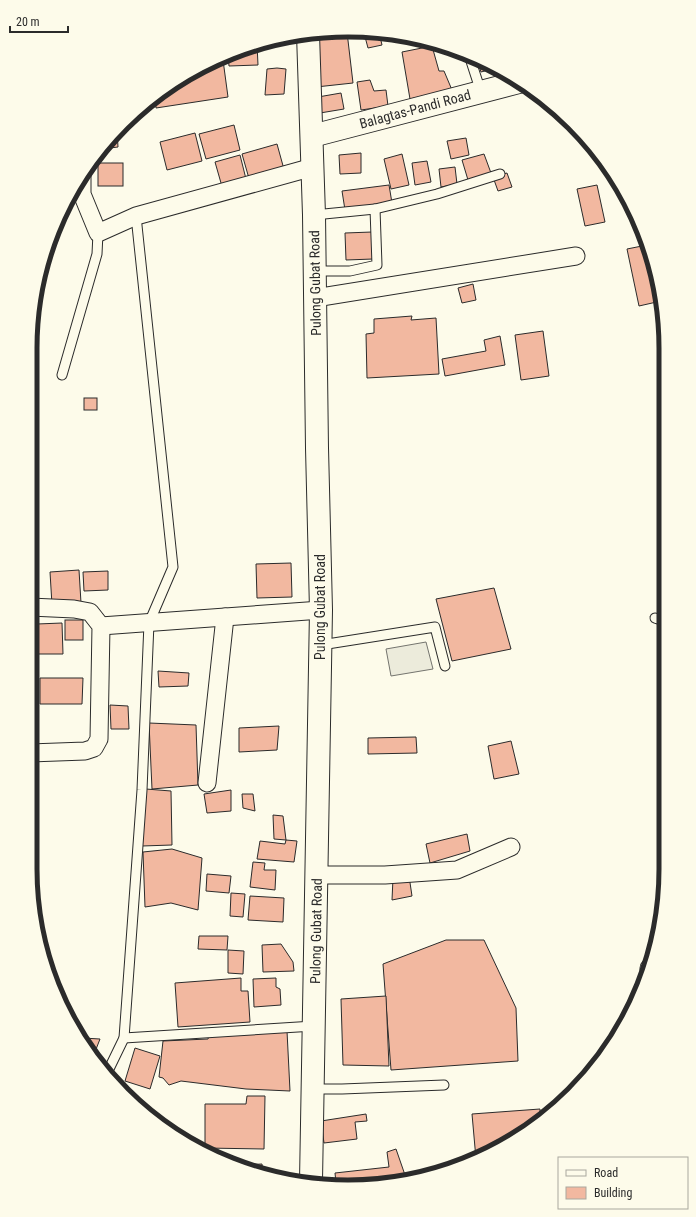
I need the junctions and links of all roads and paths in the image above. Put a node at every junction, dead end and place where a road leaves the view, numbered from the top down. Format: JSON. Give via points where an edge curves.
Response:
{"nodes":[{"id":1,"x":308,"y":40,"type":"edge"},
{"id":2,"x":471,"y":63,"type":"edge"},
{"id":3,"x":512,"y":84,"type":"edge"},
{"id":4,"x":481,"y":92,"type":"junction"},
{"id":5,"x":312,"y":136,"type":"junction"},
{"id":6,"x":313,"y":167,"type":"junction"},
{"id":7,"x":500,"y":174,"type":"dead end"},
{"id":8,"x":76,"y":198,"type":"edge"},
{"id":9,"x":375,"y":209,"type":"junction"},
{"id":10,"x":314,"y":215,"type":"junction"},
{"id":11,"x":136,"y":216,"type":"junction"},
{"id":12,"x":98,"y":233,"type":"junction"},
{"id":13,"x":576,"y":256,"type":"dead end"},
{"id":14,"x":315,"y":271,"type":"junction"},
{"id":15,"x":315,"y":298,"type":"junction"},
{"id":16,"x":62,"y":375,"type":"dead end"},
{"id":17,"x":37,"y":607,"type":"edge"},
{"id":18,"x":321,"y":610,"type":"junction"},
{"id":19,"x":225,"y":617,"type":"junction"},
{"id":20,"x":654,"y":618,"type":"dead end"},
{"id":21,"x":659,"y":620,"type":"edge"},
{"id":22,"x":149,"y":623,"type":"junction"},
{"id":23,"x":101,"y":626,"type":"junction"},
{"id":24,"x":321,"y":645,"type":"junction"},
{"id":25,"x":445,"y":666,"type":"dead end"},
{"id":26,"x":37,"y":753,"type":"edge"},
{"id":27,"x":207,"y":783,"type":"dead end"},
{"id":28,"x":511,"y":847,"type":"dead end"},
{"id":29,"x":317,"y":875,"type":"junction"},
{"id":30,"x":314,"y":1026,"type":"junction"},
{"id":31,"x":124,"y":1038,"type":"junction"},
{"id":32,"x":109,"y":1068,"type":"edge"},
{"id":33,"x":444,"y":1085,"type":"dead end"},
{"id":34,"x":312,"y":1089,"type":"junction"},
{"id":35,"x":311,"y":1177,"type":"edge"}],
"edges":[{"from":1,"to":5,"type":"main road","name":"Pulong Gubat Road"},
{"from":2,"to":4,"type":"lane"},
{"from":3,"to":4,"type":"main road","name":"Balagtas-Pandi Road"},
{"from":4,"to":5,"type":"main road","name":"Balagtas-Pandi Road"},
{"from":5,"to":6,"type":"main road","name":"Pulong Gubat Road"},
{"from":6,"to":10,"type":"main road","name":"Pulong Gubat Road"},
{"from":6,"to":11,"type":"street"},
{"from":7,"to":9,"type":"lane","via":[[437,194]]},
{"from":8,"to":12,"type":"street"},
{"from":9,"to":10,"type":"lane"},
{"from":9,"to":14,"type":"lane","via":[[377,265],[350,271]]},
{"from":10,"to":14,"type":"main road","name":"Pulong Gubat Road"},
{"from":11,"to":12,"type":"street"},
{"from":11,"to":22,"type":"lane","via":[[173,567]]},
{"from":12,"to":16,"type":"lane","via":[[97,254]]},
{"from":13,"to":15,"type":"street"},
{"from":14,"to":15,"type":"main road","name":"Pulong Gubat Road"},
{"from":15,"to":18,"type":"main road","name":"Pulong Gubat Road"},
{"from":17,"to":23,"type":"street","via":[[74,608],[90,612]]},
{"from":18,"to":19,"type":"street"},
{"from":18,"to":24,"type":"main road","name":"Pulong Gubat Road"},
{"from":19,"to":22,"type":"street"},
{"from":19,"to":27,"type":"street"},
{"from":20,"to":21,"type":"lane"},
{"from":22,"to":23,"type":"street"},
{"from":22,"to":31,"type":"lane","via":[[142,790]]},
{"from":23,"to":26,"type":"street","via":[[99,739],[94,748],[85,751]]},
{"from":24,"to":25,"type":"lane","via":[[435,628]]},
{"from":24,"to":29,"type":"main road","name":"Pulong Gubat Road"},
{"from":28,"to":29,"type":"street","via":[[457,870],[385,875]]},
{"from":29,"to":30,"type":"main road","name":"Pulong Gubat Road"},
{"from":30,"to":31,"type":"lane"},
{"from":30,"to":34,"type":"main road","name":"Pulong Gubat Road"},
{"from":31,"to":32,"type":"lane"},
{"from":33,"to":34,"type":"lane"},
{"from":34,"to":35,"type":"main road","name":"Pulong Gubat Road"}]}
